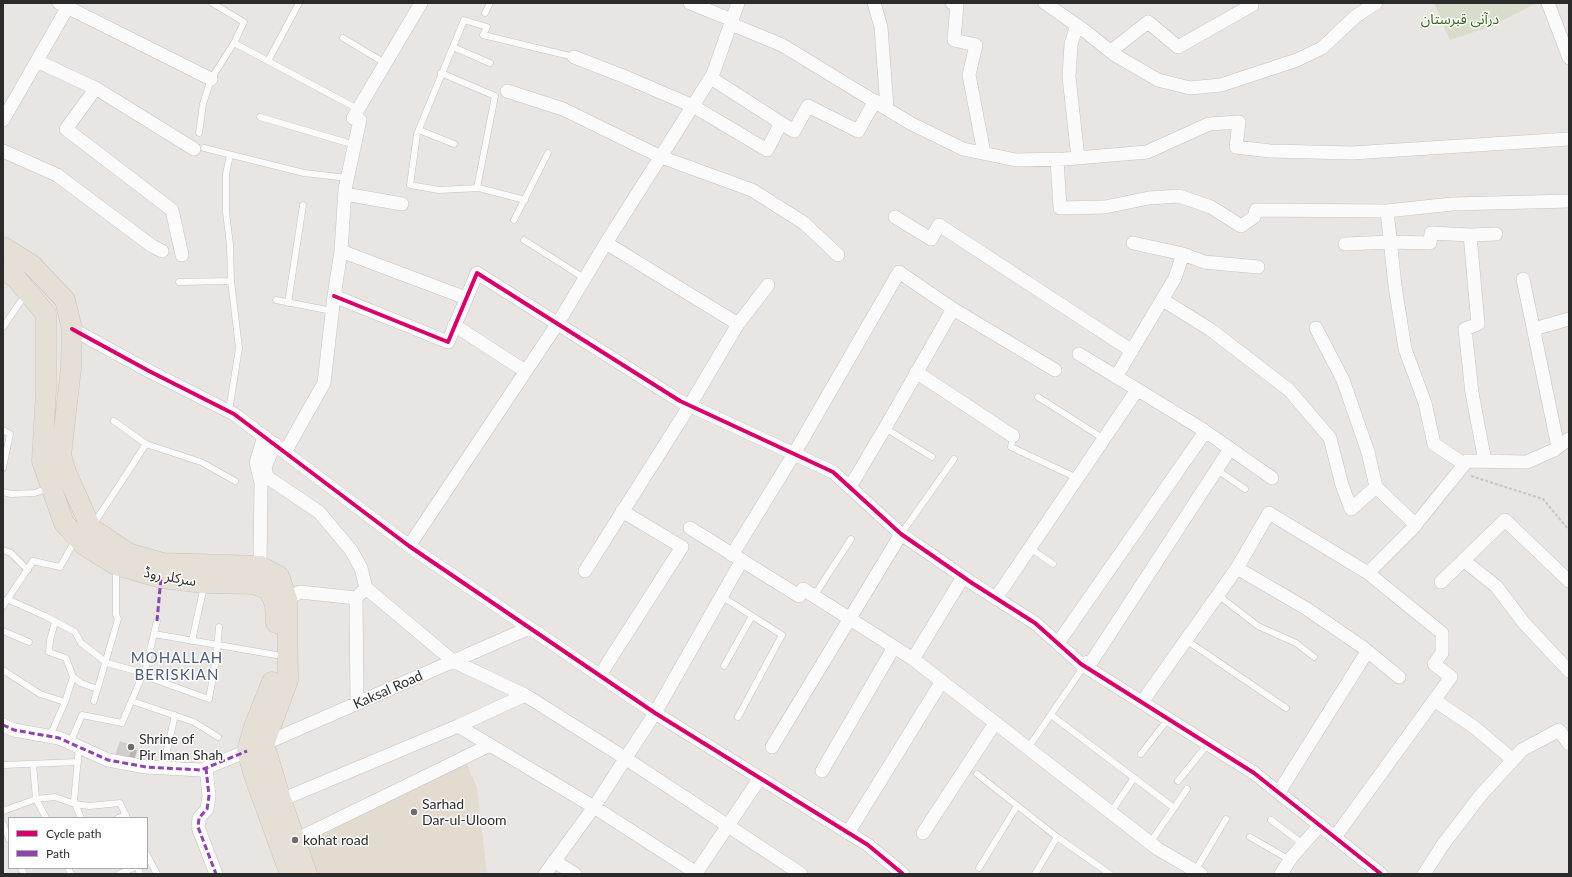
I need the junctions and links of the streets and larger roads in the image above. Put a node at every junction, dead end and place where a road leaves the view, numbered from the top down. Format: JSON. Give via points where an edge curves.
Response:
{"nodes":[{"id":1,"x":421,"y":3,"type":"edge"},
{"id":2,"x":690,"y":3,"type":"edge"},
{"id":3,"x":738,"y":3,"type":"edge"},
{"id":4,"x":874,"y":3,"type":"edge"},
{"id":5,"x":952,"y":3,"type":"edge"},
{"id":6,"x":1045,"y":3,"type":"edge"},
{"id":7,"x":1376,"y":3,"type":"edge"},
{"id":8,"x":1548,"y":3,"type":"edge"},
{"id":9,"x":66,"y":4,"type":"edge"},
{"id":10,"x":1252,"y":5,"type":"dead end"},
{"id":11,"x":731,"y":22,"type":"junction"},
{"id":12,"x":1077,"y":25,"type":"junction"},
{"id":13,"x":1111,"y":51,"type":"junction"},
{"id":14,"x":574,"y":57,"type":"road end"},
{"id":15,"x":1569,"y":58,"type":"edge"},
{"id":16,"x":37,"y":61,"type":"junction"},
{"id":17,"x":711,"y":78,"type":"junction"},
{"id":18,"x":211,"y":79,"type":"road end"},
{"id":19,"x":96,"y":88,"type":"junction"},
{"id":20,"x":507,"y":91,"type":"dead end"},
{"id":21,"x":875,"y":101,"type":"junction"},
{"id":22,"x":693,"y":106,"type":"junction"},
{"id":23,"x":887,"y":108,"type":"junction"},
{"id":24,"x":3,"y":120,"type":"edge"},
{"id":25,"x":781,"y":123,"type":"junction"},
{"id":26,"x":1569,"y":139,"type":"edge"},
{"id":27,"x":199,"y":149,"type":"road end"},
{"id":28,"x":3,"y":151,"type":"edge"},
{"id":29,"x":984,"y":153,"type":"junction"},
{"id":30,"x":661,"y":157,"type":"junction"},
{"id":31,"x":1078,"y":158,"type":"junction"},
{"id":32,"x":1057,"y":159,"type":"junction"},
{"id":33,"x":345,"y":194,"type":"junction"},
{"id":34,"x":1569,"y":201,"type":"edge"},
{"id":35,"x":402,"y":204,"type":"dead end"},
{"id":36,"x":1388,"y":211,"type":"junction"},
{"id":37,"x":895,"y":217,"type":"dead end"},
{"id":38,"x":1496,"y":234,"type":"dead end"},
{"id":39,"x":1470,"y":235,"type":"junction"},
{"id":40,"x":1391,"y":242,"type":"junction"},
{"id":41,"x":606,"y":243,"type":"junction"},
{"id":42,"x":1134,"y":243,"type":"dead end"},
{"id":43,"x":1344,"y":244,"type":"dead end"},
{"id":44,"x":3,"y":247,"type":"edge"},
{"id":45,"x":162,"y":251,"type":"dead end"},
{"id":46,"x":342,"y":251,"type":"junction"},
{"id":47,"x":1183,"y":254,"type":"junction"},
{"id":48,"x":182,"y":255,"type":"dead end"},
{"id":49,"x":838,"y":255,"type":"dead end"},
{"id":50,"x":1258,"y":267,"type":"dead end"},
{"id":51,"x":3,"y":270,"type":"edge"},
{"id":52,"x":1523,"y":279,"type":"dead end"},
{"id":53,"x":768,"y":285,"type":"dead end"},
{"id":54,"x":334,"y":296,"type":"junction"},
{"id":55,"x":466,"y":298,"type":"junction"},
{"id":56,"x":1163,"y":300,"type":"junction"},
{"id":57,"x":953,"y":309,"type":"junction"},
{"id":58,"x":1569,"y":319,"type":"edge"},
{"id":59,"x":558,"y":323,"type":"junction"},
{"id":60,"x":738,"y":324,"type":"junction"},
{"id":61,"x":454,"y":325,"type":"junction"},
{"id":62,"x":1316,"y":328,"type":"dead end"},
{"id":63,"x":72,"y":329,"type":"junction"},
{"id":64,"x":1534,"y":329,"type":"junction"},
{"id":65,"x":1132,"y":351,"type":"junction"},
{"id":66,"x":1079,"y":354,"type":"dead end"},
{"id":67,"x":1055,"y":370,"type":"dead end"},
{"id":68,"x":525,"y":371,"type":"junction"},
{"id":69,"x":916,"y":372,"type":"junction"},
{"id":70,"x":1116,"y":377,"type":"junction"},
{"id":71,"x":1137,"y":390,"type":"junction"},
{"id":72,"x":690,"y":404,"type":"junction"},
{"id":73,"x":1206,"y":432,"type":"junction"},
{"id":74,"x":1013,"y":436,"type":"road end"},
{"id":75,"x":1569,"y":439,"type":"edge"},
{"id":76,"x":275,"y":444,"type":"junction"},
{"id":77,"x":1558,"y":447,"type":"junction"},
{"id":78,"x":1230,"y":449,"type":"junction"},
{"id":79,"x":794,"y":454,"type":"junction"},
{"id":80,"x":61,"y":455,"type":"junction"},
{"id":81,"x":42,"y":461,"type":"junction"},
{"id":82,"x":1485,"y":462,"type":"junction"},
{"id":83,"x":1462,"y":468,"type":"junction"},
{"id":84,"x":1272,"y":478,"type":"dead end"},
{"id":85,"x":850,"y":487,"type":"junction"},
{"id":86,"x":1376,"y":487,"type":"junction"},
{"id":87,"x":622,"y":511,"type":"junction"},
{"id":88,"x":1416,"y":525,"type":"junction"},
{"id":89,"x":690,"y":528,"type":"dead end"},
{"id":90,"x":84,"y":533,"type":"junction"},
{"id":91,"x":901,"y":534,"type":"junction"},
{"id":92,"x":410,"y":546,"type":"junction"},
{"id":93,"x":737,"y":558,"type":"junction"},
{"id":94,"x":1464,"y":560,"type":"junction"},
{"id":95,"x":260,"y":566,"type":"junction"},
{"id":96,"x":1237,"y":568,"type":"junction"},
{"id":97,"x":585,"y":571,"type":"dead end"},
{"id":98,"x":1368,"y":573,"type":"junction"},
{"id":99,"x":964,"y":577,"type":"junction"},
{"id":100,"x":1569,"y":581,"type":"edge"},
{"id":101,"x":1441,"y":582,"type":"dead end"},
{"id":102,"x":366,"y":588,"type":"junction"},
{"id":103,"x":356,"y":598,"type":"junction"},
{"id":104,"x":996,"y":598,"type":"junction"},
{"id":105,"x":281,"y":602,"type":"junction"},
{"id":106,"x":850,"y":618,"type":"junction"},
{"id":107,"x":529,"y":628,"type":"junction"},
{"id":108,"x":1058,"y":643,"type":"junction"},
{"id":109,"x":894,"y":647,"type":"junction"},
{"id":110,"x":1367,"y":652,"type":"junction"},
{"id":111,"x":912,"y":659,"type":"junction"},
{"id":112,"x":453,"y":661,"type":"junction"},
{"id":113,"x":1082,"y":665,"type":"junction"},
{"id":114,"x":1569,"y":671,"type":"edge"},
{"id":115,"x":600,"y":676,"type":"junction"},
{"id":116,"x":1399,"y":676,"type":"dead end"},
{"id":117,"x":942,"y":681,"type":"junction"},
{"id":118,"x":525,"y":695,"type":"junction"},
{"id":119,"x":1434,"y":700,"type":"junction"},
{"id":120,"x":1142,"y":702,"type":"junction"},
{"id":121,"x":357,"y":703,"type":"junction"},
{"id":122,"x":655,"y":712,"type":"junction"},
{"id":123,"x":995,"y":723,"type":"junction"},
{"id":124,"x":3,"y":725,"type":"edge"},
{"id":125,"x":458,"y":726,"type":"junction"},
{"id":126,"x":1568,"y":741,"type":"edge"},
{"id":127,"x":490,"y":745,"type":"junction"},
{"id":128,"x":255,"y":747,"type":"junction"},
{"id":129,"x":772,"y":747,"type":"dead end"},
{"id":130,"x":625,"y":758,"type":"junction"},
{"id":131,"x":1513,"y":760,"type":"junction"},
{"id":132,"x":206,"y":768,"type":"junction"},
{"id":133,"x":822,"y":771,"type":"dead end"},
{"id":134,"x":760,"y":778,"type":"junction"},
{"id":135,"x":1279,"y":792,"type":"junction"},
{"id":136,"x":281,"y":800,"type":"junction"},
{"id":137,"x":594,"y":807,"type":"junction"},
{"id":138,"x":1320,"y":825,"type":"junction"},
{"id":139,"x":728,"y":826,"type":"junction"},
{"id":140,"x":848,"y":833,"type":"junction"},
{"id":141,"x":923,"y":833,"type":"dead end"},
{"id":142,"x":1335,"y":837,"type":"junction"},
{"id":143,"x":295,"y":840,"type":"junction"},
{"id":144,"x":554,"y":861,"type":"junction"},
{"id":145,"x":1198,"y":872,"type":"edge"},
{"id":146,"x":697,"y":873,"type":"edge"},
{"id":147,"x":216,"y":874,"type":"edge"},
{"id":148,"x":290,"y":874,"type":"edge"},
{"id":149,"x":307,"y":874,"type":"edge"},
{"id":150,"x":545,"y":874,"type":"edge"},
{"id":151,"x":575,"y":874,"type":"edge"},
{"id":152,"x":801,"y":874,"type":"edge"},
{"id":153,"x":903,"y":874,"type":"edge"},
{"id":154,"x":1282,"y":874,"type":"edge"},
{"id":155,"x":1381,"y":874,"type":"edge"},
{"id":156,"x":1424,"y":874,"type":"edge"}],
"edges":[{"from":1,"to":33,"type":"street","via":[[352,118],[360,120]]},
{"from":2,"to":11,"type":"street"},
{"from":3,"to":11,"type":"street"},
{"from":4,"to":23,"type":"street","via":[[881,27]]},
{"from":5,"to":29,"type":"street","via":[[957,4],[954,40],[976,45],[969,75]]},
{"from":6,"to":12,"type":"street"},
{"from":7,"to":13,"type":"street","via":[[1356,16],[1322,48],[1297,60],[1221,85],[1190,88],[1158,80]]},
{"from":8,"to":15,"type":"street"},
{"from":9,"to":16,"type":"street"},
{"from":9,"to":18,"type":"street"},
{"from":10,"to":13,"type":"street","via":[[1178,47],[1148,22]]},
{"from":11,"to":17,"type":"street"},
{"from":11,"to":21,"type":"street","via":[[782,45]]},
{"from":12,"to":13,"type":"street"},
{"from":12,"to":31,"type":"street","via":[[1070,44],[1068,77]]},
{"from":14,"to":22,"type":"street"},
{"from":16,"to":19,"type":"street"},
{"from":16,"to":24,"type":"street"},
{"from":17,"to":22,"type":"street"},
{"from":17,"to":25,"type":"street"},
{"from":19,"to":27,"type":"street"},
{"from":19,"to":48,"type":"street","via":[[66,128],[172,210]]},
{"from":20,"to":30,"type":"street","via":[[563,109]]},
{"from":21,"to":23,"type":"street"},
{"from":21,"to":25,"type":"street","via":[[858,131],[808,106],[794,131]]},
{"from":22,"to":25,"type":"street","via":[[767,150]]},
{"from":22,"to":30,"type":"street"},
{"from":23,"to":29,"type":"street","via":[[964,149]]},
{"from":26,"to":31,"type":"street","via":[[1352,153],[1270,151],[1236,147],[1239,122],[1209,124],[1147,152]]},
{"from":28,"to":45,"type":"street","via":[[57,175]]},
{"from":29,"to":32,"type":"street","via":[[1016,160]]},
{"from":30,"to":41,"type":"street"},
{"from":30,"to":49,"type":"street","via":[[752,190],[804,222]]},
{"from":31,"to":32,"type":"street"},
{"from":32,"to":36,"type":"street","via":[[1060,208],[1105,207],[1149,198],[1179,196],[1211,207],[1241,226],[1254,217],[1256,210]]},
{"from":33,"to":35,"type":"street"},
{"from":33,"to":46,"type":"street"},
{"from":34,"to":36,"type":"street","via":[[1452,204]]},
{"from":36,"to":40,"type":"street"},
{"from":37,"to":65,"type":"street","via":[[931,238],[939,225]]},
{"from":38,"to":39,"type":"street"},
{"from":39,"to":40,"type":"street","via":[[1431,233],[1430,243]]},
{"from":39,"to":82,"type":"street","via":[[1478,324],[1465,329],[1472,393]]},
{"from":40,"to":43,"type":"street"},
{"from":40,"to":83,"type":"street","via":[[1405,349],[1425,403],[1434,444]]},
{"from":41,"to":59,"type":"street"},
{"from":41,"to":60,"type":"street"},
{"from":42,"to":47,"type":"street"},
{"from":44,"to":63,"type":"main road","via":[[32,264],[65,300]]},
{"from":46,"to":54,"type":"street"},
{"from":46,"to":55,"type":"street"},
{"from":47,"to":50,"type":"street","via":[[1204,262]]},
{"from":47,"to":56,"type":"street","via":[[1175,278]]},
{"from":51,"to":81,"type":"main road","name":"سرکلر روڈ","via":[[14,277],[46,314],[46,390]]},
{"from":52,"to":64,"type":"street"},
{"from":53,"to":60,"type":"street"},
{"from":54,"to":61,"type":"street","via":[[448,342]]},
{"from":54,"to":76,"type":"street","via":[[324,383]]},
{"from":55,"to":59,"type":"street","via":[[477,273]]},
{"from":55,"to":61,"type":"street"},
{"from":56,"to":65,"type":"street"},
{"from":56,"to":86,"type":"street","via":[[1211,330],[1290,390],[1330,438],[1351,509]]},
{"from":57,"to":67,"type":"street"},
{"from":57,"to":69,"type":"street"},
{"from":57,"to":79,"type":"street","via":[[899,272]]},
{"from":58,"to":64,"type":"street"},
{"from":59,"to":68,"type":"street"},
{"from":59,"to":72,"type":"street","via":[[680,401]]},
{"from":60,"to":72,"type":"street"},
{"from":61,"to":68,"type":"street"},
{"from":62,"to":86,"type":"street","via":[[1343,380],[1368,452]]},
{"from":63,"to":76,"type":"street","via":[[229,411]]},
{"from":63,"to":80,"type":"main road","via":[[71,368]]},
{"from":64,"to":77,"type":"street"},
{"from":65,"to":70,"type":"street"},
{"from":66,"to":70,"type":"street"},
{"from":68,"to":92,"type":"street"},
{"from":69,"to":74,"type":"street"},
{"from":69,"to":85,"type":"street"},
{"from":70,"to":71,"type":"street"},
{"from":71,"to":73,"type":"street"},
{"from":71,"to":104,"type":"street"},
{"from":72,"to":79,"type":"street"},
{"from":72,"to":87,"type":"street"},
{"from":73,"to":78,"type":"street"},
{"from":73,"to":108,"type":"street"},
{"from":75,"to":77,"type":"street"},
{"from":76,"to":92,"type":"street"},
{"from":76,"to":95,"type":"street","via":[[256,463],[261,482]]},
{"from":76,"to":102,"type":"street","via":[[265,467],[267,477],[319,512],[351,550],[361,568]]},
{"from":77,"to":82,"type":"street","via":[[1527,462]]},
{"from":78,"to":84,"type":"street"},
{"from":78,"to":113,"type":"street","via":[[1092,661]]},
{"from":79,"to":85,"type":"street","via":[[833,472]]},
{"from":79,"to":93,"type":"street"},
{"from":80,"to":81,"type":"main road"},
{"from":80,"to":90,"type":"main road"},
{"from":81,"to":90,"type":"main road","name":"سرکلر روڈ","via":[[64,523]]},
{"from":82,"to":83,"type":"street","via":[[1467,461]]},
{"from":83,"to":88,"type":"street"},
{"from":85,"to":91,"type":"street"},
{"from":86,"to":88,"type":"street"},
{"from":87,"to":97,"type":"street"},
{"from":87,"to":115,"type":"street","via":[[682,547]]},
{"from":88,"to":98,"type":"street"},
{"from":89,"to":93,"type":"street"},
{"from":90,"to":95,"type":"main road","via":[[128,553],[163,563]]},
{"from":90,"to":105,"type":"main road","name":"سرکلر روڈ","via":[[88,548],[116,565],[161,578],[204,583],[254,584],[269,590]]},
{"from":91,"to":99,"type":"street"},
{"from":91,"to":106,"type":"street"},
{"from":92,"to":107,"type":"street"},
{"from":93,"to":106,"type":"street","via":[[799,596],[803,589]]},
{"from":93,"to":122,"type":"street","via":[[721,596]]},
{"from":94,"to":100,"type":"street","via":[[1505,520]]},
{"from":94,"to":101,"type":"street"},
{"from":94,"to":114,"type":"street","via":[[1496,586],[1524,623]]},
{"from":95,"to":105,"type":"main road","via":[[279,576]]},
{"from":96,"to":98,"type":"street","via":[[1269,513]]},
{"from":96,"to":110,"type":"street","via":[[1307,609]]},
{"from":96,"to":120,"type":"street"},
{"from":98,"to":119,"type":"street","via":[[1442,633],[1442,653],[1434,664],[1451,677]]},
{"from":99,"to":104,"type":"street"},
{"from":99,"to":111,"type":"street"},
{"from":102,"to":103,"type":"street"},
{"from":102,"to":112,"type":"street"},
{"from":103,"to":105,"type":"street","via":[[300,592]]},
{"from":103,"to":121,"type":"street"},
{"from":104,"to":108,"type":"street","via":[[1035,623]]},
{"from":105,"to":128,"type":"main road","via":[[275,677],[254,727]]},
{"from":105,"to":128,"type":"main road","via":[[288,680]]},
{"from":106,"to":109,"type":"street"},
{"from":106,"to":129,"type":"street"},
{"from":107,"to":112,"type":"street","name":"Kaksal Road"},
{"from":107,"to":115,"type":"street"},
{"from":108,"to":113,"type":"street"},
{"from":109,"to":111,"type":"street"},
{"from":109,"to":133,"type":"street"},
{"from":110,"to":116,"type":"street"},
{"from":110,"to":135,"type":"street"},
{"from":111,"to":117,"type":"street"},
{"from":112,"to":118,"type":"street"},
{"from":112,"to":121,"type":"street","name":"Kaksal Road"},
{"from":113,"to":120,"type":"street"},
{"from":115,"to":122,"type":"street"},
{"from":117,"to":123,"type":"street"},
{"from":117,"to":140,"type":"street"},
{"from":118,"to":125,"type":"street"},
{"from":118,"to":130,"type":"street"},
{"from":119,"to":131,"type":"street","via":[[1474,726]]},
{"from":119,"to":142,"type":"street"},
{"from":120,"to":135,"type":"street","via":[[1254,773]]},
{"from":121,"to":128,"type":"street","name":"Kaksal Road"},
{"from":122,"to":130,"type":"street"},
{"from":122,"to":134,"type":"street"},
{"from":123,"to":141,"type":"street"},
{"from":123,"to":145,"type":"street","via":[[1150,843]]},
{"from":124,"to":132,"type":"street","via":[[14,730],[50,736],[108,760],[146,767],[201,770]]},
{"from":125,"to":127,"type":"street"},
{"from":125,"to":136,"type":"street"},
{"from":126,"to":131,"type":"street","via":[[1559,730],[1522,750]]},
{"from":127,"to":137,"type":"street"},
{"from":127,"to":143,"type":"street"},
{"from":128,"to":132,"type":"street","name":"Kaksal Road"},
{"from":128,"to":136,"type":"main road"},
{"from":128,"to":148,"type":"main road","via":[[252,771]]},
{"from":130,"to":137,"type":"street"},
{"from":130,"to":139,"type":"street"},
{"from":131,"to":156,"type":"street","via":[[1480,796]]},
{"from":132,"to":147,"type":"street","via":[[210,796],[208,809],[199,818],[198,827]]},
{"from":134,"to":139,"type":"street"},
{"from":134,"to":140,"type":"street"},
{"from":135,"to":138,"type":"street"},
{"from":136,"to":143,"type":"main road"},
{"from":137,"to":144,"type":"street"},
{"from":137,"to":146,"type":"street"},
{"from":138,"to":142,"type":"street"},
{"from":138,"to":154,"type":"street","via":[[1290,860]]},
{"from":139,"to":146,"type":"street"},
{"from":139,"to":152,"type":"street"},
{"from":140,"to":153,"type":"street","via":[[868,845]]},
{"from":142,"to":155,"type":"street"},
{"from":143,"to":149,"type":"main road"},
{"from":144,"to":150,"type":"street"},
{"from":144,"to":151,"type":"street"}]}
